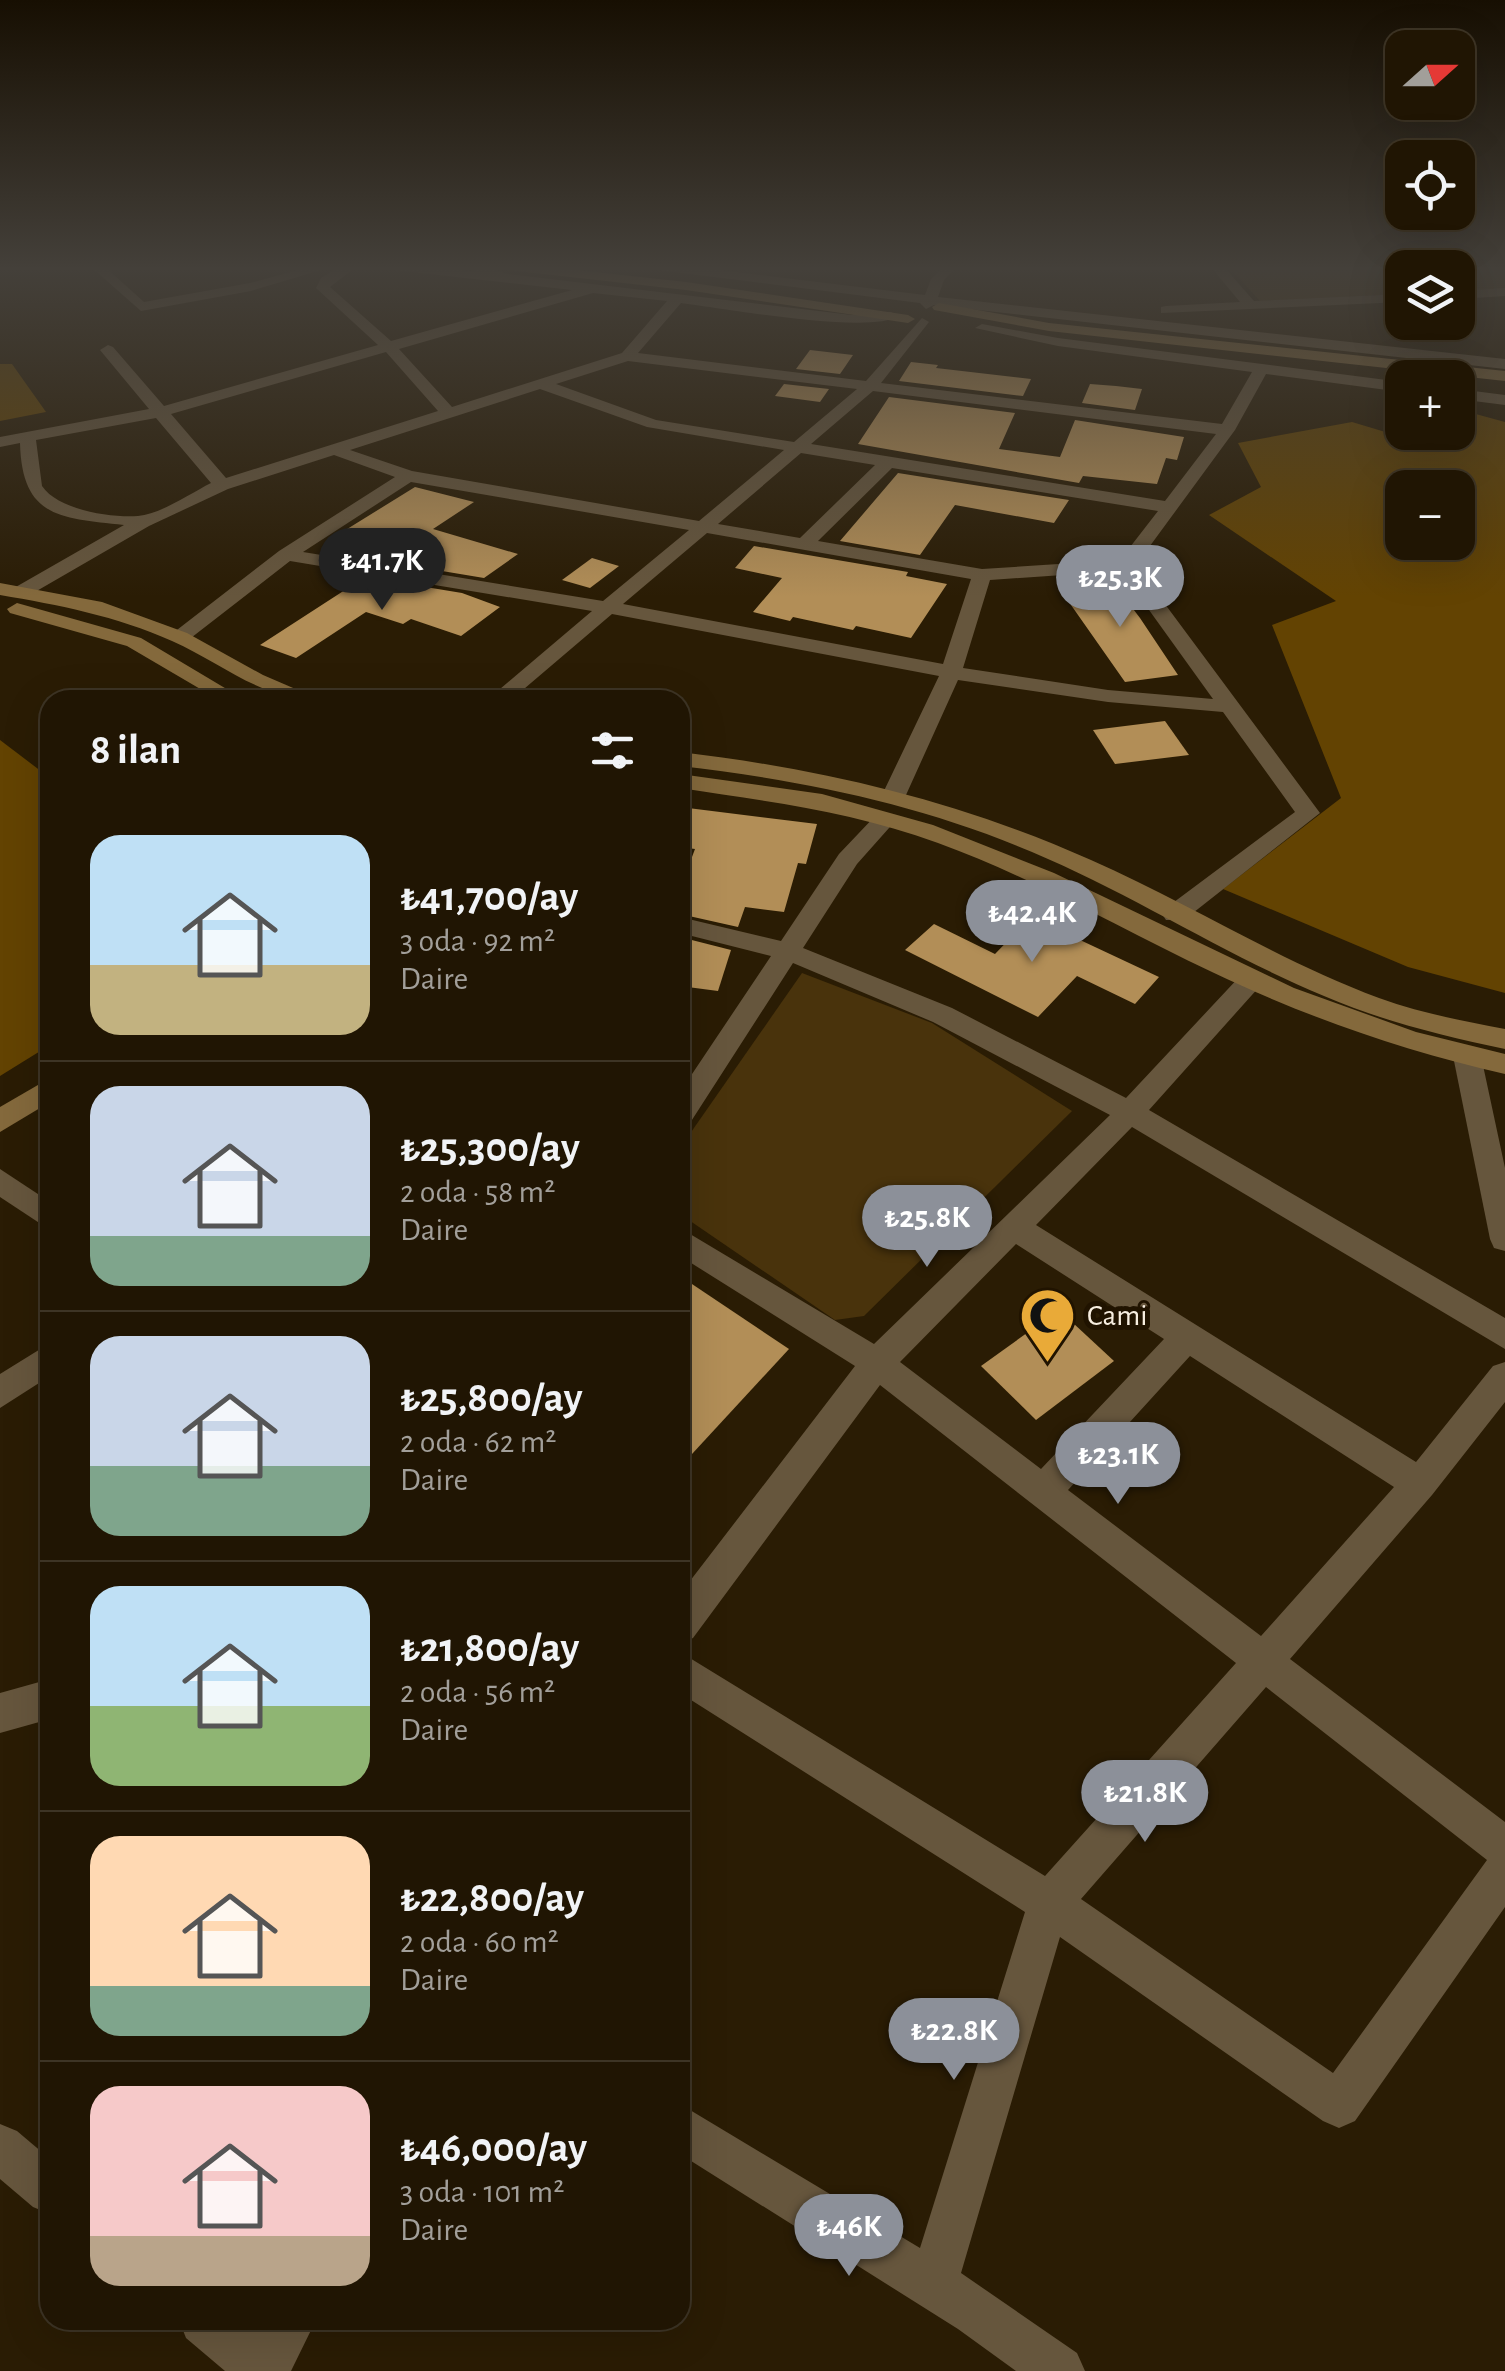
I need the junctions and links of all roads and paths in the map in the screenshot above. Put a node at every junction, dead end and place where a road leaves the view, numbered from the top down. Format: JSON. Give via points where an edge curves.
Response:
{"nodes":[{"id":1,"x":130,"y":377,"type":"edge"},
{"id":2,"x":285,"y":377,"type":"edge"},
{"id":3,"x":416,"y":377,"type":"edge"},
{"id":4,"x":555,"y":377,"type":"edge"},
{"id":5,"x":794,"y":377,"type":"edge"},
{"id":6,"x":877,"y":377,"type":"edge"},
{"id":7,"x":1257,"y":377,"type":"edge"},
{"id":8,"x":1329,"y":377,"type":"edge"},
{"id":9,"x":1475,"y":380,"type":"edge"},
{"id":10,"x":536,"y":382,"type":"junction"},
{"id":11,"x":1385,"y":384,"type":"edge"},
{"id":12,"x":1505,"y":384,"type":"edge"},
{"id":13,"x":870,"y":386,"type":"junction"},
{"id":14,"x":1475,"y":396,"type":"edge"},
{"id":15,"x":1505,"y":400,"type":"edge"},
{"id":16,"x":447,"y":411,"type":"junction"},
{"id":17,"x":160,"y":412,"type":"junction"},
{"id":18,"x":1227,"y":430,"type":"junction"},
{"id":19,"x":28,"y":438,"type":"junction"},
{"id":20,"x":0,"y":442,"type":"edge"},
{"id":21,"x":803,"y":446,"type":"junction"},
{"id":22,"x":333,"y":449,"type":"junction"},
{"id":23,"x":890,"y":460,"type":"junction"},
{"id":24,"x":408,"y":476,"type":"junction"},
{"id":25,"x":222,"y":485,"type":"junction"},
{"id":26,"x":1168,"y":507,"type":"junction"},
{"id":27,"x":143,"y":522,"type":"junction"},
{"id":28,"x":707,"y":526,"type":"junction"},
{"id":29,"x":806,"y":543,"type":"junction"},
{"id":30,"x":286,"y":555,"type":"junction"},
{"id":31,"x":1126,"y":565,"type":"junction"},
{"id":32,"x":982,"y":575,"type":"junction"},
{"id":33,"x":10,"y":590,"type":"edge"},
{"id":34,"x":0,"y":605,"type":"edge"},
{"id":35,"x":610,"y":607,"type":"junction"},
{"id":36,"x":180,"y":637,"type":"junction"},
{"id":37,"x":951,"y":672,"type":"junction"},
{"id":38,"x":217,"y":690,"type":"edge"},
{"id":39,"x":283,"y":690,"type":"edge"},
{"id":40,"x":510,"y":690,"type":"edge"},
{"id":41,"x":1229,"y":706,"type":"junction"},
{"id":42,"x":690,"y":760,"type":"edge"},
{"id":43,"x":690,"y":783,"type":"edge"},
{"id":44,"x":890,"y":806,"type":"junction"},
{"id":45,"x":1175,"y":914,"type":"junction"},
{"id":46,"x":690,"y":927,"type":"edge"},
{"id":47,"x":788,"y":950,"type":"junction"},
{"id":48,"x":1251,"y":980,"type":"junction"},
{"id":49,"x":1505,"y":1039,"type":"edge"},
{"id":50,"x":1468,"y":1056,"type":"junction"},
{"id":51,"x":1505,"y":1064,"type":"edge"},
{"id":52,"x":40,"y":1095,"type":"edge"},
{"id":53,"x":690,"y":1100,"type":"edge"},
{"id":54,"x":1132,"y":1110,"type":"junction"},
{"id":55,"x":40,"y":1116,"type":"edge"},
{"id":56,"x":0,"y":1121,"type":"edge"},
{"id":57,"x":0,"y":1141,"type":"edge"},
{"id":58,"x":0,"y":1181,"type":"edge"},
{"id":59,"x":40,"y":1211,"type":"edge"},
{"id":60,"x":1014,"y":1227,"type":"junction"},
{"id":61,"x":1505,"y":1239,"type":"edge"},
{"id":62,"x":690,"y":1246,"type":"edge"},
{"id":63,"x":1505,"y":1335,"type":"edge"},
{"id":64,"x":1187,"y":1337,"type":"junction"},
{"id":65,"x":40,"y":1364,"type":"edge"},
{"id":66,"x":876,"y":1364,"type":"junction"},
{"id":67,"x":1505,"y":1376,"type":"edge"},
{"id":68,"x":0,"y":1393,"type":"edge"},
{"id":69,"x":1420,"y":1484,"type":"junction"},
{"id":70,"x":1044,"y":1491,"type":"junction"},
{"id":71,"x":690,"y":1612,"type":"edge"},
{"id":72,"x":1260,"y":1661,"type":"junction"},
{"id":73,"x":690,"y":1677,"type":"edge"},
{"id":74,"x":40,"y":1702,"type":"edge"},
{"id":75,"x":0,"y":1714,"type":"edge"},
{"id":76,"x":1505,"y":1848,"type":"edge"},
{"id":77,"x":1505,"y":1871,"type":"edge"},
{"id":78,"x":1048,"y":1904,"type":"junction"},
{"id":79,"x":690,"y":2132,"type":"edge"},
{"id":80,"x":0,"y":2148,"type":"edge"},
{"id":81,"x":40,"y":2182,"type":"edge"},
{"id":82,"x":933,"y":2284,"type":"junction"},
{"id":83,"x":216,"y":2330,"type":"edge"},
{"id":84,"x":286,"y":2330,"type":"edge"},
{"id":85,"x":263,"y":2371,"type":"edge"},
{"id":86,"x":1059,"y":2371,"type":"edge"}],
"edges":[{"from":1,"to":17,"type":"street"},
{"from":2,"to":17,"type":"street"},
{"from":3,"to":16,"type":"street"},
{"from":4,"to":10,"type":"street"},
{"from":5,"to":13,"type":"street"},
{"from":6,"to":13,"type":"street"},
{"from":7,"to":18,"type":"street"},
{"from":8,"to":11,"type":"street"},
{"from":9,"to":12,"type":"street"},
{"from":10,"to":16,"type":"street"},
{"from":10,"to":21,"type":"street","via":[[653,424]]},
{"from":13,"to":18,"type":"street"},
{"from":13,"to":21,"type":"street"},
{"from":14,"to":15,"type":"street"},
{"from":16,"to":22,"type":"street"},
{"from":17,"to":19,"type":"street"},
{"from":17,"to":25,"type":"street"},
{"from":18,"to":26,"type":"street"},
{"from":19,"to":20,"type":"street"},
{"from":19,"to":27,"type":"street","via":[[32,482],[42,498],[66,510]]},
{"from":21,"to":23,"type":"street"},
{"from":21,"to":28,"type":"street"},
{"from":22,"to":24,"type":"street"},
{"from":22,"to":25,"type":"street"},
{"from":23,"to":26,"type":"street"},
{"from":23,"to":29,"type":"street"},
{"from":24,"to":28,"type":"street"},
{"from":24,"to":30,"type":"street"},
{"from":25,"to":27,"type":"street"},
{"from":26,"to":31,"type":"street"},
{"from":27,"to":33,"type":"street"},
{"from":28,"to":29,"type":"street"},
{"from":28,"to":35,"type":"street"},
{"from":29,"to":32,"type":"street"},
{"from":30,"to":35,"type":"street"},
{"from":30,"to":36,"type":"street"},
{"from":31,"to":32,"type":"street"},
{"from":31,"to":41,"type":"street"},
{"from":32,"to":37,"type":"street"},
{"from":33,"to":36,"type":"street","via":[[95,606]]},
{"from":34,"to":38,"type":"street","via":[[134,642]]},
{"from":35,"to":37,"type":"street"},
{"from":35,"to":40,"type":"street"},
{"from":36,"to":39,"type":"street"},
{"from":37,"to":41,"type":"street","via":[[1160,703]]},
{"from":37,"to":44,"type":"street"},
{"from":41,"to":45,"type":"street","via":[[1308,813]]},
{"from":42,"to":44,"type":"street","via":[[792,773]]},
{"from":43,"to":44,"type":"street"},
{"from":44,"to":45,"type":"street","via":[[1088,868]]},
{"from":44,"to":47,"type":"street"},
{"from":44,"to":48,"type":"street","via":[[1074,889]]},
{"from":45,"to":49,"type":"street","via":[[1365,1003]]},
{"from":46,"to":47,"type":"street"},
{"from":47,"to":53,"type":"street"},
{"from":47,"to":54,"type":"street","via":[[932,1009]]},
{"from":48,"to":50,"type":"street"},
{"from":48,"to":54,"type":"street"},
{"from":50,"to":51,"type":"street"},
{"from":50,"to":61,"type":"street"},
{"from":52,"to":56,"type":"street"},
{"from":54,"to":60,"type":"street"},
{"from":54,"to":63,"type":"street"},
{"from":55,"to":57,"type":"street"},
{"from":58,"to":59,"type":"street"},
{"from":60,"to":64,"type":"street"},
{"from":60,"to":66,"type":"street"},
{"from":62,"to":66,"type":"street"},
{"from":64,"to":69,"type":"street"},
{"from":64,"to":70,"type":"street"},
{"from":65,"to":68,"type":"street"},
{"from":66,"to":70,"type":"street"},
{"from":66,"to":71,"type":"street"},
{"from":67,"to":69,"type":"street"},
{"from":69,"to":72,"type":"street"},
{"from":70,"to":72,"type":"street"},
{"from":72,"to":76,"type":"street"},
{"from":72,"to":78,"type":"street"},
{"from":73,"to":78,"type":"street"},
{"from":74,"to":75,"type":"street"},
{"from":77,"to":78,"type":"street","via":[[1339,2104]]},
{"from":78,"to":82,"type":"street"},
{"from":79,"to":82,"type":"street"},
{"from":80,"to":81,"type":"street"},
{"from":82,"to":86,"type":"street"},
{"from":83,"to":85,"type":"street"},
{"from":84,"to":85,"type":"street"}]}
